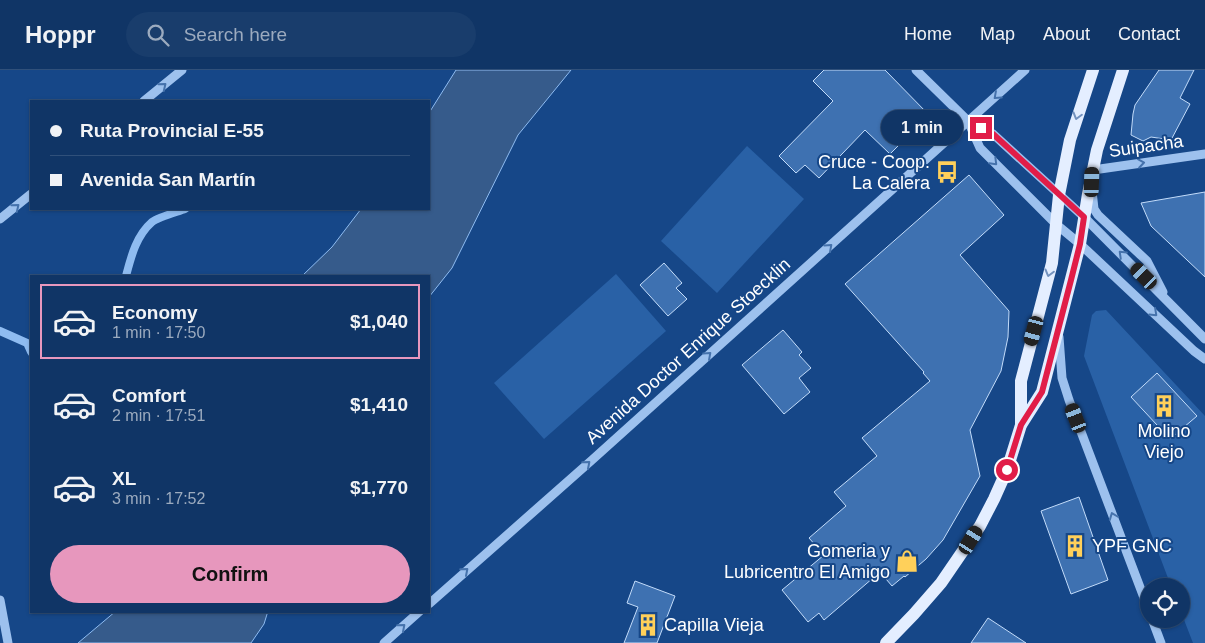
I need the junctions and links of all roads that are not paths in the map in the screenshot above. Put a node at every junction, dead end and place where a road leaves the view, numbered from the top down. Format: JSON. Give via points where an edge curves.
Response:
{"nodes":[{"id":1,"x":182,"y":70,"type":"edge"},
{"id":2,"x":916,"y":70,"type":"edge"},
{"id":3,"x":1025,"y":70,"type":"edge"},
{"id":4,"x":1093,"y":70,"type":"edge"},
{"id":5,"x":1123,"y":70,"type":"edge"},
{"id":6,"x":145,"y":100,"type":"edge"},
{"id":7,"x":968,"y":121,"type":"junction"},
{"id":8,"x":1205,"y":154,"type":"edge"},
{"id":9,"x":1093,"y":170,"type":"junction"},
{"id":10,"x":30,"y":195,"type":"edge"},
{"id":11,"x":1059,"y":195,"type":"junction"},
{"id":12,"x":1084,"y":217,"type":"junction"},
{"id":13,"x":0,"y":220,"type":"edge"},
{"id":14,"x":1057,"y":225,"type":"junction"},
{"id":15,"x":1080,"y":244,"type":"junction"},
{"id":16,"x":1166,"y":299,"type":"junction"},
{"id":17,"x":1058,"y":330,"type":"junction"},
{"id":18,"x":1205,"y":339,"type":"edge"},
{"id":19,"x":1205,"y":359,"type":"edge"},
{"id":20,"x":1021,"y":425,"type":"junction"},
{"id":21,"x":1140,"y":586,"type":"edge"},
{"id":22,"x":0,"y":600,"type":"edge"},
{"id":23,"x":430,"y":603,"type":"edge"},
{"id":24,"x":418,"y":613,"type":"edge"},
{"id":25,"x":1155,"y":628,"type":"edge"},
{"id":26,"x":8,"y":643,"type":"edge"},
{"id":27,"x":384,"y":643,"type":"edge"},
{"id":28,"x":886,"y":643,"type":"edge"},
{"id":29,"x":1161,"y":643,"type":"edge"}],
"edges":[{"from":6,"to":1,"type":"street","one_way":true},
{"from":2,"to":7,"type":"street"},
{"from":3,"to":7,"type":"street","name":"Avenida Doctor Enrique Stoecklin","one_way":true},
{"from":4,"to":11,"type":"main road","one_way":true,"via":[[1070,140]]},
{"from":5,"to":9,"type":"main road"},
{"from":7,"to":11,"type":"street","via":[[993,134]]},
{"from":7,"to":14,"type":"street","one_way":true,"via":[[980,148]]},
{"from":23,"to":7,"type":"street","name":"Avenida Doctor Enrique Stoecklin","one_way":true},
{"from":9,"to":8,"type":"street","name":"Suipacha","one_way":true},
{"from":9,"to":12,"type":"main road"},
{"from":9,"to":16,"type":"street","via":[[1094,209],[1147,260]]},
{"from":13,"to":10,"type":"street","one_way":true},
{"from":11,"to":12,"type":"street"},
{"from":11,"to":14,"type":"main road"},
{"from":12,"to":15,"type":"main road"},
{"from":16,"to":12,"type":"street","one_way":true},
{"from":14,"to":15,"type":"street"},
{"from":14,"to":20,"type":"main road","one_way":true,"via":[[1052,263],[1021,381]]},
{"from":15,"to":17,"type":"main road"},
{"from":15,"to":19,"type":"street","one_way":true},
{"from":16,"to":18,"type":"street"},
{"from":17,"to":20,"type":"main road","via":[[1042,392]]},
{"from":21,"to":17,"type":"street","one_way":true,"via":[[1062,378]]},
{"from":20,"to":28,"type":"main road","via":[[1007,470],[980,526],[941,583]]},
{"from":22,"to":26,"type":"street"},
{"from":27,"to":24,"type":"street","one_way":true},
{"from":25,"to":29,"type":"street"}]}
